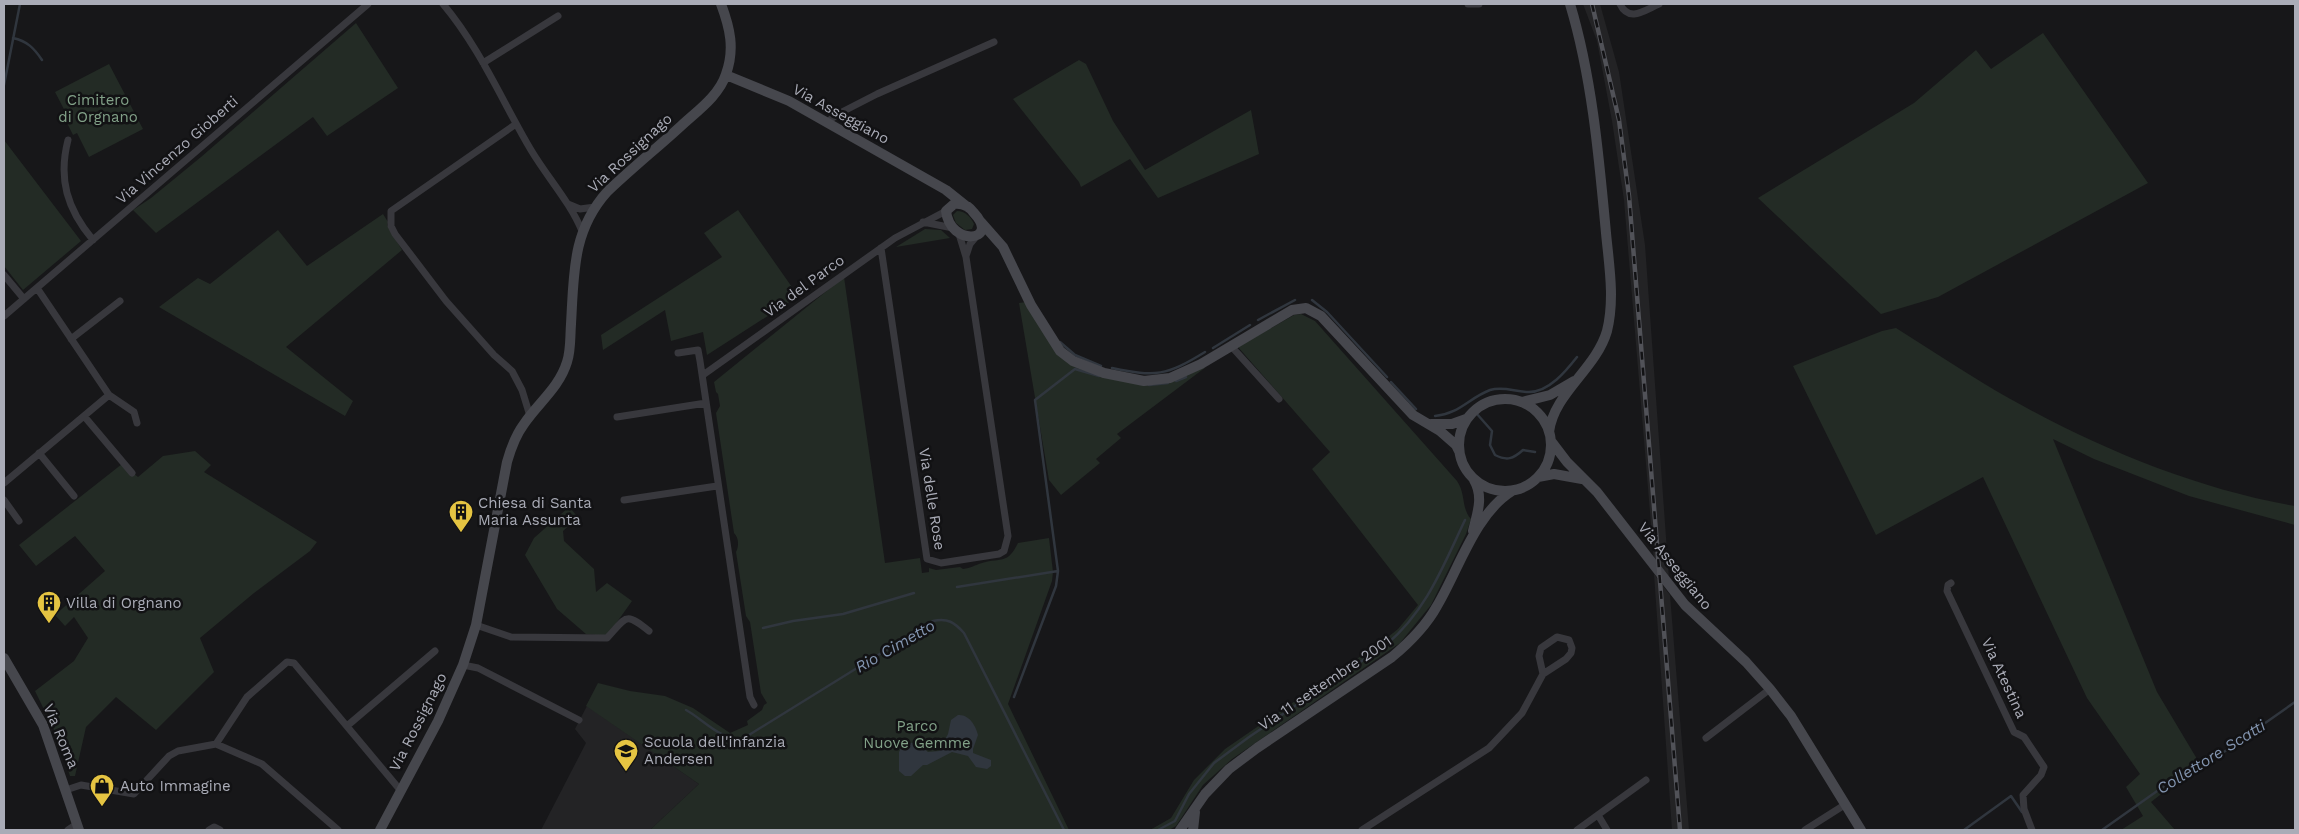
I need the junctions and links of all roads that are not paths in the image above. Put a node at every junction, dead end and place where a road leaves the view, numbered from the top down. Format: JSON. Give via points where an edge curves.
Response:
{"nodes":[{"id":1,"x":368,"y":4,"type":"edge"},
{"id":2,"x":443,"y":4,"type":"edge"},
{"id":3,"x":721,"y":4,"type":"edge"},
{"id":4,"x":1468,"y":4,"type":"edge"},
{"id":5,"x":1479,"y":4,"type":"edge"},
{"id":6,"x":1570,"y":4,"type":"edge"},
{"id":7,"x":1620,"y":4,"type":"edge"},
{"id":8,"x":1659,"y":4,"type":"edge"},
{"id":9,"x":558,"y":16,"type":"dead end"},
{"id":10,"x":994,"y":42,"type":"dead end"},
{"id":11,"x":483,"y":63,"type":"junction"},
{"id":12,"x":726,"y":75,"type":"junction"},
{"id":13,"x":827,"y":122,"type":"junction"},
{"id":14,"x":516,"y":124,"type":"junction"},
{"id":15,"x":68,"y":140,"type":"dead end"},
{"id":16,"x":938,"y":186,"type":"junction"},
{"id":17,"x":568,"y":204,"type":"junction"},
{"id":18,"x":966,"y":206,"type":"junction"},
{"id":19,"x":595,"y":207,"type":"junction"},
{"id":20,"x":947,"y":209,"type":"junction"},
{"id":21,"x":923,"y":222,"type":"junction"},
{"id":22,"x":981,"y":222,"type":"junction"},
{"id":23,"x":582,"y":231,"type":"junction"},
{"id":24,"x":956,"y":231,"type":"junction"},
{"id":25,"x":977,"y":237,"type":"junction"},
{"id":26,"x":93,"y":240,"type":"junction"},
{"id":27,"x":881,"y":248,"type":"junction"},
{"id":28,"x":966,"y":257,"type":"junction"},
{"id":29,"x":4,"y":275,"type":"edge"},
{"id":30,"x":1017,"y":276,"type":"junction"},
{"id":31,"x":37,"y":288,"type":"junction"},
{"id":32,"x":24,"y":299,"type":"junction"},
{"id":33,"x":120,"y":302,"type":"dead end"},
{"id":34,"x":4,"y":316,"type":"edge"},
{"id":35,"x":71,"y":339,"type":"junction"},
{"id":36,"x":1231,"y":346,"type":"junction"},
{"id":37,"x":678,"y":352,"type":"dead end"},
{"id":38,"x":703,"y":376,"type":"junction"},
{"id":39,"x":1580,"y":378,"type":"junction"},
{"id":40,"x":109,"y":395,"type":"junction"},
{"id":41,"x":1279,"y":399,"type":"dead end"},
{"id":42,"x":1522,"y":402,"type":"junction"},
{"id":43,"x":706,"y":403,"type":"junction"},
{"id":44,"x":84,"y":416,"type":"junction"},
{"id":45,"x":530,"y":416,"type":"junction"},
{"id":46,"x":617,"y":417,"type":"dead end"},
{"id":47,"x":1466,"y":419,"type":"junction"},
{"id":48,"x":137,"y":423,"type":"dead end"},
{"id":49,"x":1425,"y":423,"type":"junction"},
{"id":50,"x":1550,"y":436,"type":"junction"},
{"id":51,"x":1459,"y":451,"type":"junction"},
{"id":52,"x":39,"y":453,"type":"junction"},
{"id":53,"x":132,"y":473,"type":"dead end"},
{"id":54,"x":1538,"y":477,"type":"junction"},
{"id":55,"x":1472,"y":478,"type":"junction"},
{"id":56,"x":1582,"y":479,"type":"junction"},
{"id":57,"x":4,"y":483,"type":"edge"},
{"id":58,"x":718,"y":486,"type":"junction"},
{"id":59,"x":1512,"y":491,"type":"junction"},
{"id":60,"x":74,"y":496,"type":"dead end"},
{"id":61,"x":4,"y":500,"type":"edge"},
{"id":62,"x":624,"y":500,"type":"dead end"},
{"id":63,"x":19,"y":521,"type":"dead end"},
{"id":64,"x":1471,"y":539,"type":"junction"},
{"id":65,"x":1951,"y":583,"type":"dead end"},
{"id":66,"x":476,"y":625,"type":"junction"},
{"id":67,"x":649,"y":631,"type":"dead end"},
{"id":68,"x":435,"y":651,"type":"dead end"},
{"id":69,"x":4,"y":658,"type":"edge"},
{"id":70,"x":463,"y":665,"type":"junction"},
{"id":71,"x":1543,"y":674,"type":"junction"},
{"id":72,"x":1770,"y":689,"type":"junction"},
{"id":73,"x":754,"y":705,"type":"dead end"},
{"id":74,"x":579,"y":720,"type":"dead end"},
{"id":75,"x":347,"y":726,"type":"junction"},
{"id":76,"x":1706,"y":738,"type":"dead end"},
{"id":77,"x":216,"y":744,"type":"junction"},
{"id":78,"x":1646,"y":780,"type":"dead end"},
{"id":79,"x":66,"y":790,"type":"junction"},
{"id":80,"x":401,"y":791,"type":"junction"},
{"id":81,"x":1846,"y":804,"type":"junction"},
{"id":82,"x":1195,"y":811,"type":"junction"},
{"id":83,"x":1598,"y":815,"type":"junction"},
{"id":84,"x":75,"y":828,"type":"edge"},
{"id":85,"x":209,"y":830,"type":"edge"},
{"id":86,"x":220,"y":830,"type":"edge"},
{"id":87,"x":338,"y":830,"type":"edge"},
{"id":88,"x":380,"y":830,"type":"edge"},
{"id":89,"x":1180,"y":830,"type":"edge"},
{"id":90,"x":1193,"y":830,"type":"edge"},
{"id":91,"x":1362,"y":830,"type":"edge"},
{"id":92,"x":1577,"y":830,"type":"edge"},
{"id":93,"x":1607,"y":830,"type":"edge"},
{"id":94,"x":1805,"y":830,"type":"edge"},
{"id":95,"x":1861,"y":830,"type":"edge"},
{"id":96,"x":2032,"y":830,"type":"edge"}],
"edges":[{"from":1,"to":26,"type":"street","name":"Via Vincenzo Gioberti"},
{"from":2,"to":11,"type":"street","via":[[464,30]]},
{"from":3,"to":12,"type":"street","name":"Via Rossignago","via":[[731,39]]},
{"from":4,"to":5,"type":"street"},
{"from":6,"to":39,"type":"street","via":[[1586,77],[1599,164],[1611,293],[1602,344]]},
{"from":7,"to":8,"type":"street","via":[[1632,15]]},
{"from":9,"to":11,"type":"street"},
{"from":10,"to":13,"type":"street","via":[[877,94]]},
{"from":11,"to":14,"type":"street"},
{"from":12,"to":13,"type":"street","name":"Via Asseggiano","via":[[771,92]]},
{"from":12,"to":19,"type":"street","name":"Via Rossignago","via":[[701,108]]},
{"from":13,"to":16,"type":"street","name":"Via Asseggiano"},
{"from":14,"to":17,"type":"street"},
{"from":14,"to":45,"type":"street","via":[[391,211],[391,226],[429,279],[512,371]]},
{"from":15,"to":26,"type":"street","via":[[63,178],[68,199]]},
{"from":16,"to":18,"type":"street","name":"Via Asseggiano"},
{"from":16,"to":20,"type":"street"},
{"from":17,"to":19,"type":"street","via":[[580,208]]},
{"from":17,"to":23,"type":"street"},
{"from":18,"to":20,"type":"street","via":[[959,204]]},
{"from":18,"to":22,"type":"street","name":"Via Asseggiano"},
{"from":19,"to":23,"type":"street","name":"Via Rossignago"},
{"from":20,"to":21,"type":"street","name":"Via del Parco"},
{"from":20,"to":24,"type":"street","via":[[947,217]]},
{"from":21,"to":24,"type":"street"},
{"from":21,"to":27,"type":"street","name":"Via del Parco"},
{"from":22,"to":25,"type":"street","via":[[982,230]]},
{"from":22,"to":30,"type":"street","name":"Via Asseggiano","via":[[1003,247]]},
{"from":23,"to":45,"type":"street","name":"Via Rossignago","via":[[576,254],[568,359],[560,380]]},
{"from":24,"to":25,"type":"street","name":"Via Asseggiano"},
{"from":24,"to":28,"type":"street","name":"Via delle Rose"},
{"from":25,"to":28,"type":"street","via":[[970,244]]},
{"from":25,"to":30,"type":"street","name":"Via Asseggiano","via":[[994,243]]},
{"from":26,"to":31,"type":"street","name":"Via Vincenzo Gioberti"},
{"from":27,"to":28,"type":"street","name":"Via delle Rose","via":[[925,551],[928,559],[941,563],[999,554],[1004,551],[1008,536]]},
{"from":27,"to":38,"type":"street","name":"Via del Parco"},
{"from":29,"to":32,"type":"street"},
{"from":30,"to":36,"type":"street","name":"Via Asseggiano","via":[[1060,351],[1073,361],[1104,373],[1144,381],[1164,379],[1177,376]]},
{"from":31,"to":32,"type":"street","name":"Via Vincenzo Gioberti"},
{"from":31,"to":35,"type":"street"},
{"from":32,"to":34,"type":"street","name":"Via Vincenzo Gioberti"},
{"from":33,"to":35,"type":"street"},
{"from":35,"to":40,"type":"street"},
{"from":36,"to":41,"type":"street"},
{"from":36,"to":49,"type":"street","name":"Via Asseggiano","via":[[1292,310],[1306,308],[1315,311],[1413,416]]},
{"from":37,"to":38,"type":"street","via":[[698,350]]},
{"from":38,"to":43,"type":"street"},
{"from":39,"to":42,"type":"street","via":[[1550,395]]},
{"from":39,"to":50,"type":"street","via":[[1550,423]]},
{"from":40,"to":44,"type":"street"},
{"from":40,"to":48,"type":"street","via":[[134,412]]},
{"from":42,"to":47,"type":"street","via":[[1497,399],[1474,410]]},
{"from":42,"to":50,"type":"street","name":"Via Asseggiano","via":[[1539,414]]},
{"from":43,"to":46,"type":"street"},
{"from":43,"to":58,"type":"street"},
{"from":44,"to":52,"type":"street"},
{"from":44,"to":53,"type":"street"},
{"from":45,"to":66,"type":"street","name":"Via Rossignago","via":[[515,438],[507,462]]},
{"from":47,"to":49,"type":"street","via":[[1452,424]]},
{"from":47,"to":51,"type":"street","via":[[1460,432]]},
{"from":49,"to":51,"type":"street","name":"Via Asseggiano","via":[[1440,431]]},
{"from":50,"to":54,"type":"street","via":[[1547,464]]},
{"from":50,"to":56,"type":"street","name":"Via Asseggiano"},
{"from":51,"to":55,"type":"street","name":"Via Asseggiano"},
{"from":52,"to":57,"type":"street"},
{"from":52,"to":60,"type":"street"},
{"from":54,"to":56,"type":"street","via":[[1554,474]]},
{"from":54,"to":59,"type":"street"},
{"from":55,"to":59,"type":"street","via":[[1486,487]]},
{"from":55,"to":64,"type":"street","name":"Via 11 settembre 2001","via":[[1478,487],[1479,507]]},
{"from":56,"to":72,"type":"street","name":"Via Asseggiano","via":[[1597,492],[1685,605]]},
{"from":58,"to":62,"type":"street"},
{"from":58,"to":73,"type":"street","via":[[750,697]]},
{"from":59,"to":64,"type":"street","name":"Via 11 settembre 2001","via":[[1493,507]]},
{"from":61,"to":63,"type":"street"},
{"from":64,"to":82,"type":"street","name":"Via 11 settembre 2001","via":[[1437,607],[1405,646],[1229,769],[1205,794]]},
{"from":65,"to":96,"type":"street","name":"Via Atestina","via":[[1947,591],[2014,732],[2024,737],[2044,767],[2023,795],[2024,809]]},
{"from":66,"to":67,"type":"street","via":[[511,636],[607,638],[629,617]]},
{"from":66,"to":70,"type":"street","name":"Via Rossignago"},
{"from":68,"to":75,"type":"street"},
{"from":69,"to":79,"type":"street","name":"Via Roma","via":[[42,725]]},
{"from":70,"to":74,"type":"street","via":[[478,668]]},
{"from":70,"to":80,"type":"street","name":"Via Rossignago"},
{"from":71,"to":71,"type":"street","via":[[1570,656],[1572,648],[1565,638],[1554,638],[1541,648],[1539,656]]},
{"from":71,"to":91,"type":"street","via":[[1522,713],[1489,748]]},
{"from":72,"to":76,"type":"street"},
{"from":72,"to":81,"type":"street","name":"Via Asseggiano"},
{"from":75,"to":77,"type":"street","via":[[294,663],[287,662],[247,697]]},
{"from":75,"to":80,"type":"street"},
{"from":77,"to":79,"type":"street","via":[[178,751],[169,756],[134,794],[81,785]]},
{"from":77,"to":87,"type":"street","via":[[262,764]]},
{"from":78,"to":83,"type":"street"},
{"from":79,"to":84,"type":"street","name":"Via Roma"},
{"from":80,"to":88,"type":"street","name":"Via Rossignago"},
{"from":81,"to":94,"type":"street"},
{"from":81,"to":95,"type":"street","name":"Via Asseggiano"},
{"from":82,"to":89,"type":"street","name":"Via 11 settembre 2001"},
{"from":82,"to":90,"type":"street","name":"Via 11 settembre 2001"},
{"from":83,"to":92,"type":"street"},
{"from":83,"to":93,"type":"street"},
{"from":85,"to":86,"type":"street","via":[[214,827]]}]}
